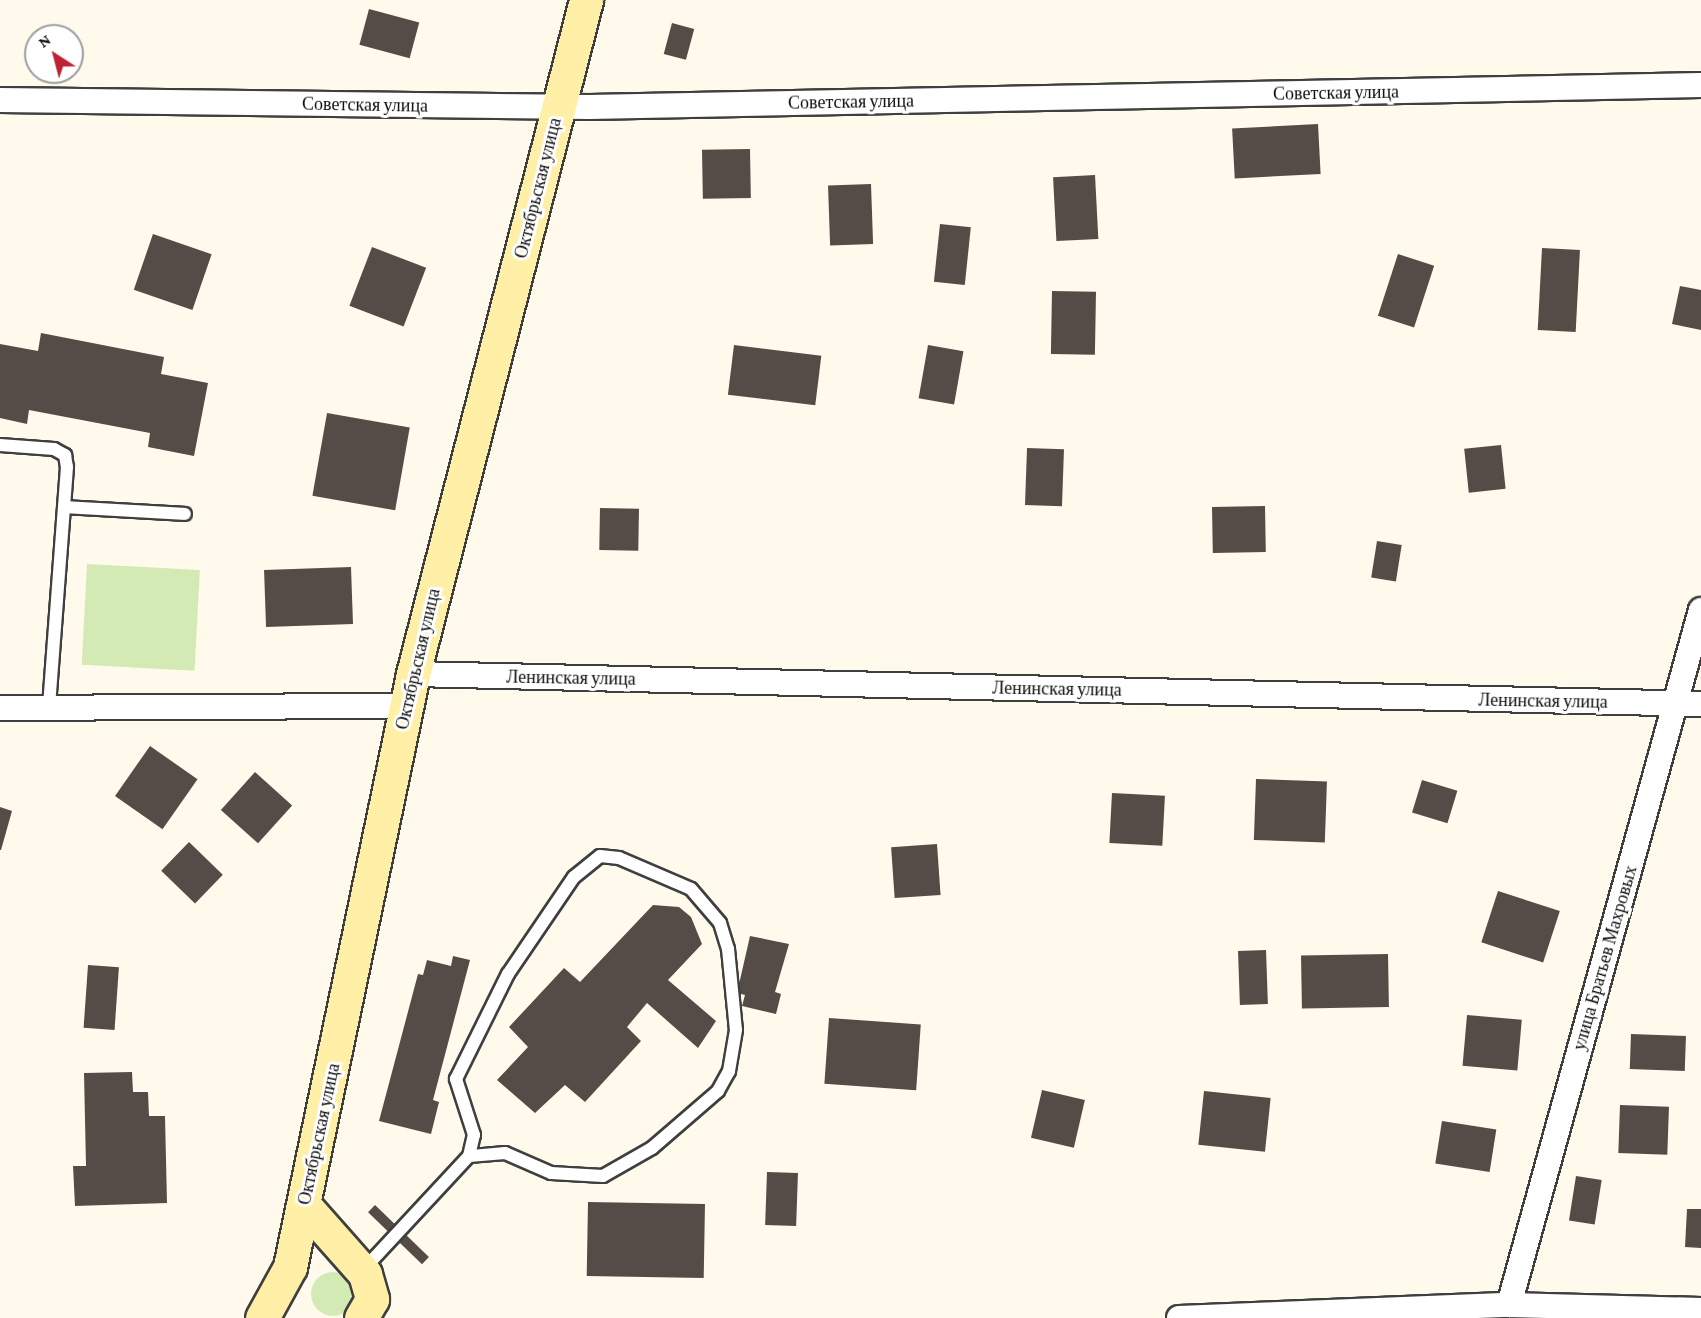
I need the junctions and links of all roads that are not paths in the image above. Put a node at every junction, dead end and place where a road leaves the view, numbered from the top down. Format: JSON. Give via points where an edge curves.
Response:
{"nodes":[{"id":1,"x":586,"y":0,"type":"edge"},
{"id":2,"x":1701,"y":86,"type":"edge"},
{"id":3,"x":0,"y":100,"type":"edge"},
{"id":4,"x":558,"y":107,"type":"junction"},
{"id":5,"x":0,"y":446,"type":"edge"},
{"id":6,"x":64,"y":507,"type":"junction"},
{"id":7,"x":185,"y":514,"type":"dead end"},
{"id":8,"x":1701,"y":610,"type":"edge"},
{"id":9,"x":413,"y":674,"type":"junction"},
{"id":10,"x":1676,"y":704,"type":"junction"},
{"id":11,"x":1701,"y":704,"type":"edge"},
{"id":12,"x":406,"y":706,"type":"junction"},
{"id":13,"x":0,"y":708,"type":"edge"},
{"id":14,"x":49,"y":708,"type":"junction"},
{"id":15,"x":469,"y":1156,"type":"junction"},
{"id":16,"x":304,"y":1205,"type":"junction"},
{"id":17,"x":362,"y":1271,"type":"junction"},
{"id":18,"x":1509,"y":1305,"type":"junction"},
{"id":19,"x":1701,"y":1310,"type":"edge"},
{"id":20,"x":262,"y":1318,"type":"edge"},
{"id":21,"x":361,"y":1318,"type":"edge"},
{"id":22,"x":1179,"y":1318,"type":"edge"}],
"edges":[{"from":1,"to":4,"type":"main road","name":"Октябрьская улица"},
{"from":2,"to":4,"type":"street","name":"Советская улица"},
{"from":3,"to":4,"type":"street","name":"Советская улица"},
{"from":4,"to":9,"type":"main road","name":"Октябрьская улица"},
{"from":5,"to":6,"type":"lane","via":[[64,455]]},
{"from":6,"to":7,"type":"lane"},
{"from":6,"to":14,"type":"lane"},
{"from":8,"to":10,"type":"street","name":"улица Братьев Махровых"},
{"from":9,"to":10,"type":"street","name":"Ленинская улица"},
{"from":9,"to":12,"type":"main road","name":"Октябрьская улица"},
{"from":10,"to":11,"type":"street","name":"Ленинская улица"},
{"from":10,"to":18,"type":"street","name":"улица Братьев Махровых"},
{"from":12,"to":14,"type":"street"},
{"from":12,"to":16,"type":"main road","name":"Октябрьская улица"},
{"from":13,"to":14,"type":"street"},
{"from":15,"to":15,"type":"lane","via":[[474,1135],[456,1080],[493,999],[574,877],[600,856],[619,858],[691,889],[720,923],[728,949],[736,1030],[729,1071],[718,1091],[652,1148],[603,1176],[552,1173],[506,1153]]},
{"from":15,"to":17,"type":"lane"},
{"from":16,"to":17,"type":"main road"},
{"from":16,"to":20,"type":"main road","name":"Октябрьская улица","via":[[290,1266]]},
{"from":17,"to":21,"type":"main road","via":[[372,1299]]},
{"from":18,"to":19,"type":"street"},
{"from":18,"to":22,"type":"street"}]}
